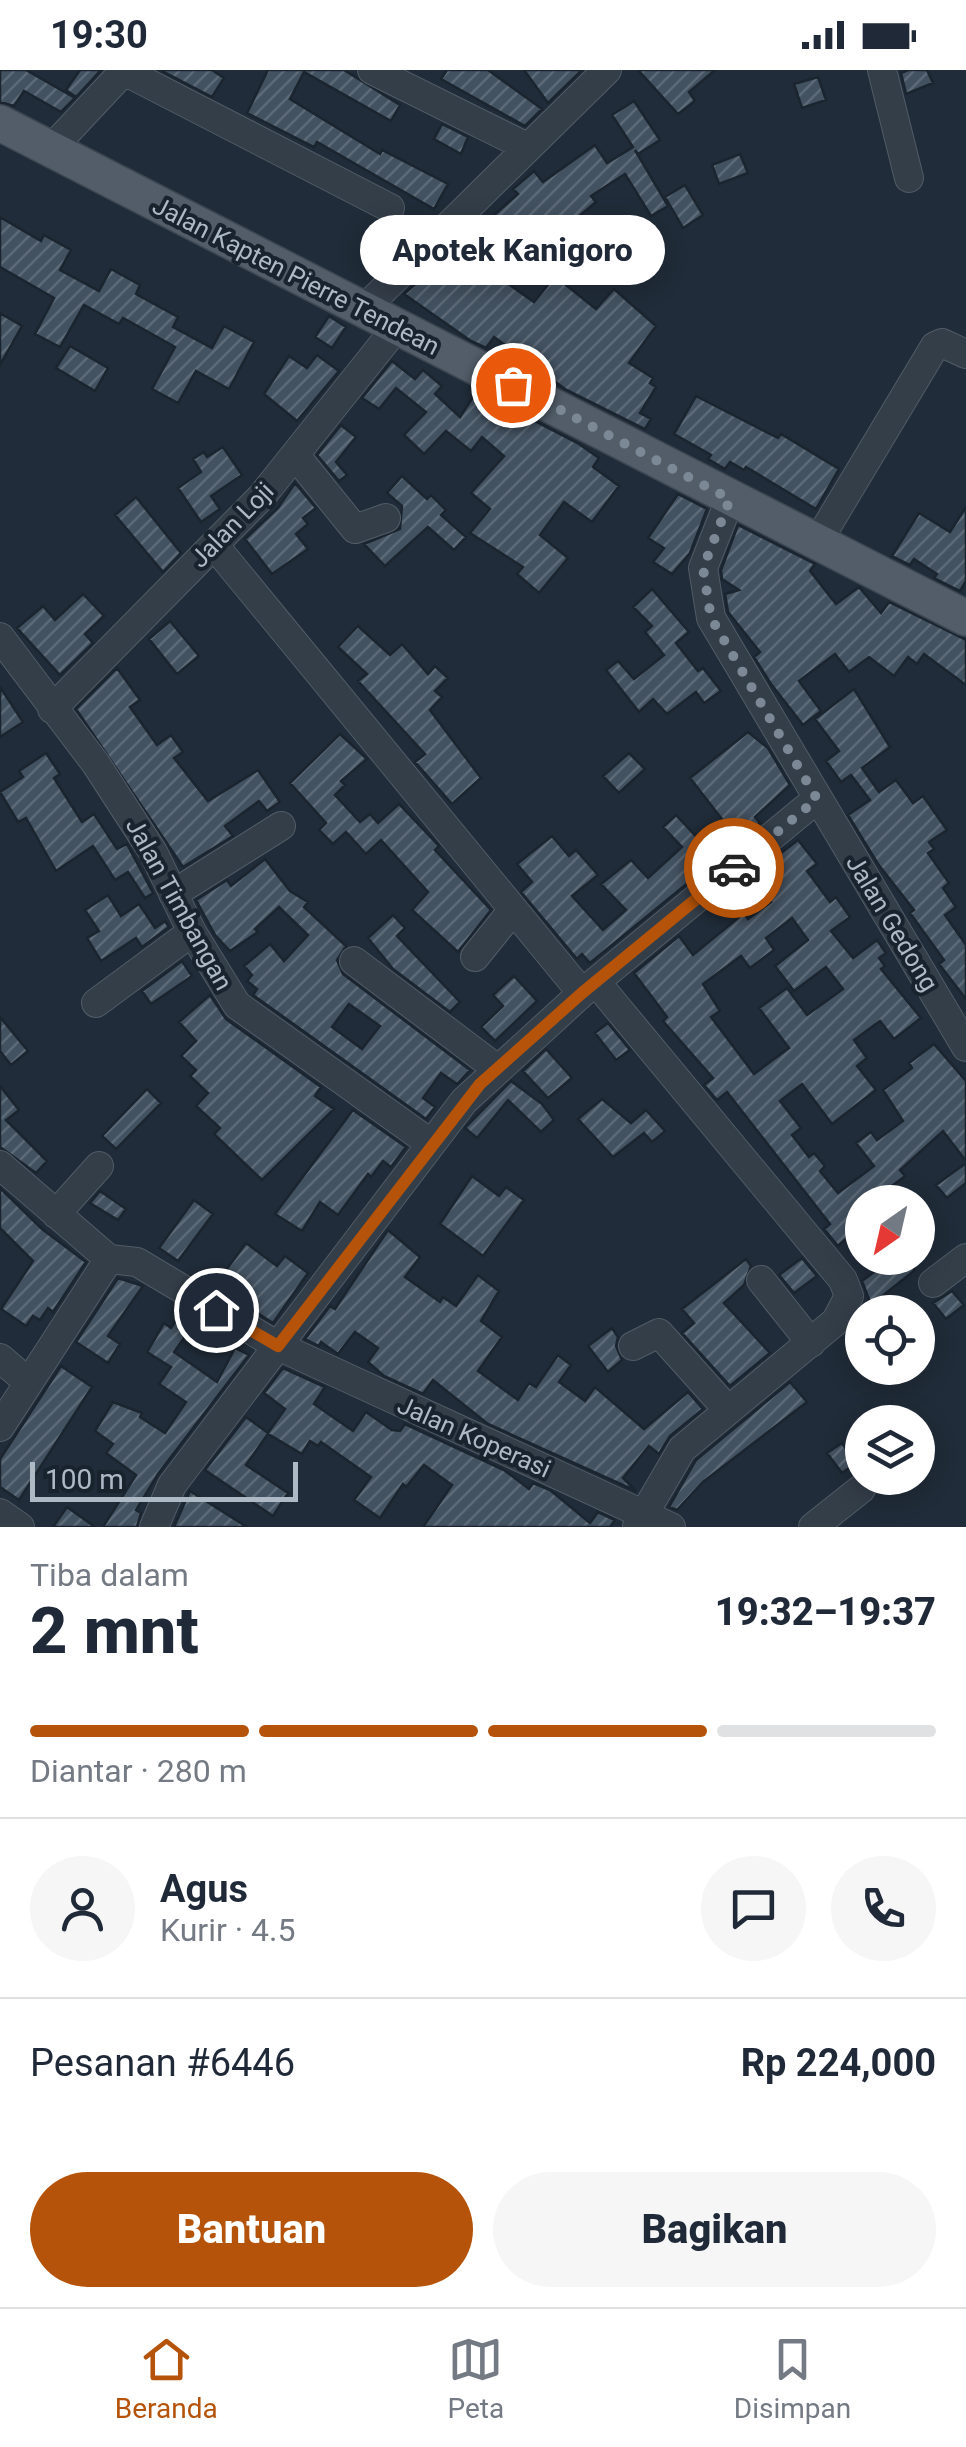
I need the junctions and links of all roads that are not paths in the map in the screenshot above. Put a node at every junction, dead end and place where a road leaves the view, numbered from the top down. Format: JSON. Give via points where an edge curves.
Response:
{"nodes":[{"id":1,"x":124,"y":70,"type":"edge"},
{"id":2,"x":372,"y":70,"type":"edge"},
{"id":3,"x":608,"y":70,"type":"edge"},
{"id":4,"x":882,"y":70,"type":"edge"},
{"id":5,"x":0,"y":123,"type":"edge"},
{"id":6,"x":528,"y":146,"type":"junction"},
{"id":7,"x":51,"y":149,"type":"junction"},
{"id":8,"x":909,"y":178,"type":"dead end"},
{"id":9,"x":390,"y":208,"type":"dead end"},
{"id":10,"x":365,"y":308,"type":"junction"},
{"id":11,"x":396,"y":328,"type":"junction"},
{"id":12,"x":966,"y":354,"type":"edge"},
{"id":13,"x":296,"y":456,"type":"junction"},
{"id":14,"x":730,"y":499,"type":"junction"},
{"id":15,"x":386,"y":518,"type":"dead end"},
{"id":16,"x":818,"y":542,"type":"junction"},
{"id":17,"x":214,"y":545,"type":"junction"},
{"id":18,"x":966,"y":618,"type":"edge"},
{"id":19,"x":0,"y":638,"type":"edge"},
{"id":20,"x":52,"y":709,"type":"junction"},
{"id":21,"x":817,"y":799,"type":"junction"},
{"id":22,"x":281,"y":826,"type":"dead end"},
{"id":23,"x":173,"y":894,"type":"junction"},
{"id":24,"x":512,"y":912,"type":"junction"},
{"id":25,"x":192,"y":932,"type":"junction"},
{"id":26,"x":475,"y":956,"type":"dead end"},
{"id":27,"x":354,"y":960,"type":"dead end"},
{"id":28,"x":589,"y":987,"type":"junction"},
{"id":29,"x":96,"y":1003,"type":"dead end"},
{"id":30,"x":966,"y":1047,"type":"edge"},
{"id":31,"x":496,"y":1068,"type":"junction"},
{"id":32,"x":430,"y":1143,"type":"junction"},
{"id":33,"x":0,"y":1165,"type":"edge"},
{"id":34,"x":99,"y":1166,"type":"dead end"},
{"id":35,"x":56,"y":1214,"type":"junction"},
{"id":36,"x":966,"y":1258,"type":"edge"},
{"id":37,"x":110,"y":1260,"type":"junction"},
{"id":38,"x":761,"y":1280,"type":"dead end"},
{"id":39,"x":933,"y":1283,"type":"dead end"},
{"id":40,"x":812,"y":1343,"type":"junction"},
{"id":41,"x":278,"y":1346,"type":"junction"},
{"id":42,"x":633,"y":1346,"type":"dead end"},
{"id":43,"x":0,"y":1358,"type":"edge"},
{"id":44,"x":27,"y":1381,"type":"junction"},
{"id":45,"x":728,"y":1410,"type":"junction"},
{"id":46,"x":0,"y":1426,"type":"edge"},
{"id":47,"x":853,"y":1495,"type":"edge"},
{"id":48,"x":0,"y":1512,"type":"edge"},
{"id":49,"x":641,"y":1520,"type":"edge"},
{"id":50,"x":20,"y":1527,"type":"edge"},
{"id":51,"x":154,"y":1527,"type":"edge"},
{"id":52,"x":671,"y":1527,"type":"edge"},
{"id":53,"x":813,"y":1527,"type":"edge"}],
"edges":[{"from":1,"to":7,"type":"street"},
{"from":1,"to":9,"type":"street"},
{"from":2,"to":6,"type":"street"},
{"from":3,"to":6,"type":"street"},
{"from":4,"to":8,"type":"street"},
{"from":5,"to":7,"type":"main road","name":"Jalan Kapten Pierre Tendean"},
{"from":6,"to":10,"type":"street"},
{"from":7,"to":10,"type":"main road","name":"Jalan Kapten Pierre Tendean"},
{"from":10,"to":11,"type":"main road","name":"Jalan Kapten Pierre Tendean"},
{"from":11,"to":13,"type":"street","name":"Jalan Loji"},
{"from":11,"to":14,"type":"main road","name":"Jalan Kapten Pierre Tendean"},
{"from":12,"to":16,"type":"street","via":[[935,346]]},
{"from":13,"to":15,"type":"street","via":[[355,530]]},
{"from":13,"to":17,"type":"street","name":"Jalan Loji"},
{"from":14,"to":16,"type":"main road","name":"Jalan Kapten Pierre Tendean"},
{"from":14,"to":21,"type":"street","name":"Jalan Gedong","via":[[703,568],[711,618]]},
{"from":16,"to":18,"type":"main road","name":"Jalan Kapten Pierre Tendean"},
{"from":17,"to":20,"type":"street","name":"Jalan Loji"},
{"from":17,"to":24,"type":"street"},
{"from":19,"to":20,"type":"street","name":"Jalan Timbangan"},
{"from":20,"to":23,"type":"street","name":"Jalan Timbangan","via":[[154,852]]},
{"from":21,"to":28,"type":"street"},
{"from":21,"to":30,"type":"street","name":"Jalan Gedong"},
{"from":22,"to":23,"type":"street"},
{"from":23,"to":25,"type":"street","name":"Jalan Timbangan"},
{"from":24,"to":26,"type":"street"},
{"from":24,"to":28,"type":"street"},
{"from":25,"to":29,"type":"street"},
{"from":25,"to":32,"type":"street","name":"Jalan Timbangan","via":[[248,1016]]},
{"from":27,"to":31,"type":"street"},
{"from":28,"to":31,"type":"street"},
{"from":28,"to":40,"type":"street","via":[[844,1280],[844,1312]]},
{"from":31,"to":32,"type":"street"},
{"from":32,"to":41,"type":"street"},
{"from":33,"to":35,"type":"street"},
{"from":34,"to":35,"type":"street"},
{"from":35,"to":37,"type":"street"},
{"from":36,"to":39,"type":"street"},
{"from":37,"to":41,"type":"street","name":"Jalan Koperasi","via":[[137,1262]]},
{"from":37,"to":44,"type":"street"},
{"from":38,"to":40,"type":"street"},
{"from":40,"to":45,"type":"street"},
{"from":41,"to":49,"type":"street","name":"Jalan Koperasi"},
{"from":41,"to":51,"type":"street","via":[[172,1485]]},
{"from":42,"to":45,"type":"street","via":[[659,1333]]},
{"from":43,"to":44,"type":"street"},
{"from":44,"to":46,"type":"street"},
{"from":45,"to":49,"type":"street","via":[[675,1456]]},
{"from":47,"to":53,"type":"street"},
{"from":48,"to":50,"type":"street"},
{"from":49,"to":52,"type":"street","name":"Jalan Koperasi"}]}
